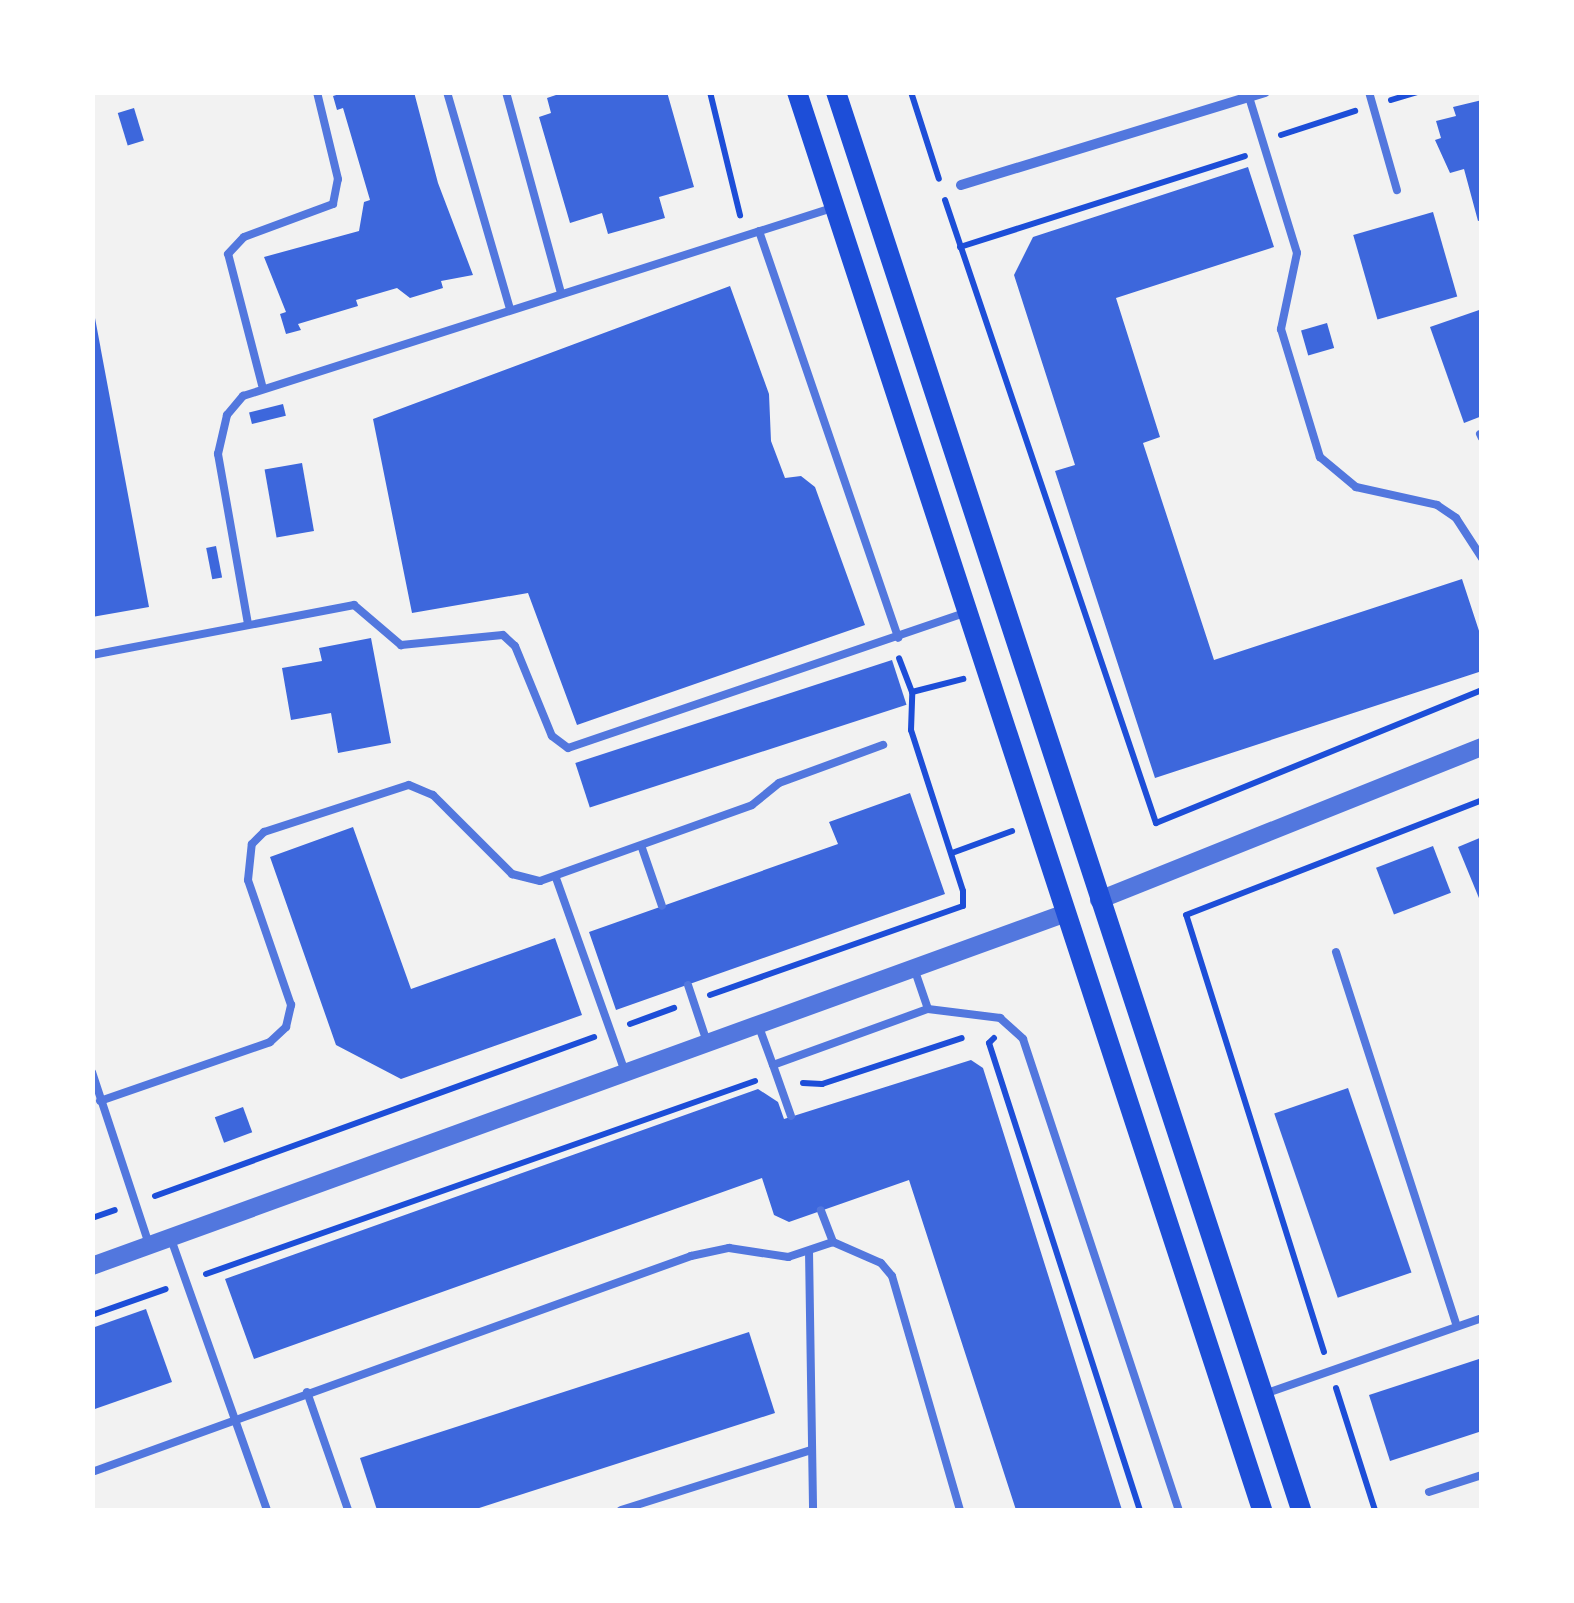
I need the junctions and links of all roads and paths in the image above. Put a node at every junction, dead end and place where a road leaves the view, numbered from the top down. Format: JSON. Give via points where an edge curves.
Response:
{"nodes":[{"id":1,"x":316,"y":92,"type":"edge"},
{"id":2,"x":447,"y":92,"type":"edge"},
{"id":3,"x":506,"y":92,"type":"edge"},
{"id":4,"x":797,"y":92,"type":"edge"},
{"id":5,"x":836,"y":92,"type":"edge"},
{"id":6,"x":911,"y":92,"type":"edge"},
{"id":7,"x":1264,"y":92,"type":"edge"},
{"id":8,"x":1368,"y":92,"type":"edge"},
{"id":9,"x":1418,"y":92,"type":"edge"},
{"id":10,"x":1249,"y":97,"type":"junction"},
{"id":11,"x":1372,"y":106,"type":"junction"},
{"id":12,"x":1263,"y":145,"type":"junction"},
{"id":13,"x":961,"y":184,"type":"dead end"},
{"id":14,"x":1397,"y":190,"type":"dead end"},
{"id":15,"x":868,"y":196,"type":"junction"},
{"id":16,"x":832,"y":208,"type":"junction"},
{"id":17,"x":759,"y":231,"type":"junction"},
{"id":18,"x":960,"y":246,"type":"junction"},
{"id":19,"x":561,"y":293,"type":"junction"},
{"id":20,"x":510,"y":309,"type":"junction"},
{"id":21,"x":262,"y":386,"type":"junction"},
{"id":22,"x":1482,"y":558,"type":"edge"},
{"id":23,"x":965,"y":612,"type":"junction"},
{"id":24,"x":248,"y":624,"type":"junction"},
{"id":25,"x":898,"y":638,"type":"junction"},
{"id":26,"x":92,"y":655,"type":"edge"},
{"id":27,"x":1482,"y":690,"type":"edge"},
{"id":28,"x":884,"y":744,"type":"dead end"},
{"id":29,"x":1482,"y":746,"type":"edge"},
{"id":30,"x":1482,"y":800,"type":"edge"},
{"id":31,"x":1018,"y":830,"type":"dead end"},
{"id":32,"x":642,"y":848,"type":"junction"},
{"id":33,"x":556,"y":878,"type":"junction"},
{"id":34,"x":1099,"y":900,"type":"junction"},
{"id":35,"x":662,"y":906,"type":"dead end"},
{"id":36,"x":1066,"y":913,"type":"junction"},
{"id":37,"x":1336,"y":952,"type":"dead end"},
{"id":38,"x":915,"y":971,"type":"junction"},
{"id":39,"x":688,"y":984,"type":"dead end"},
{"id":40,"x":694,"y":1001,"type":"junction"},
{"id":41,"x":928,"y":1009,"type":"junction"},
{"id":42,"x":1009,"y":1023,"type":"junction"},
{"id":43,"x":759,"y":1028,"type":"junction"},
{"id":44,"x":610,"y":1031,"type":"junction"},
{"id":45,"x":989,"y":1043,"type":"junction"},
{"id":46,"x":708,"y":1046,"type":"junction"},
{"id":47,"x":773,"y":1065,"type":"junction"},
{"id":48,"x":92,"y":1072,"type":"edge"},
{"id":49,"x":626,"y":1075,"type":"junction"},
{"id":50,"x":778,"y":1082,"type":"junction"},
{"id":51,"x":100,"y":1101,"type":"junction"},
{"id":52,"x":791,"y":1116,"type":"dead end"},
{"id":53,"x":136,"y":1203,"type":"junction"},
{"id":54,"x":822,"y":1210,"type":"dead end"},
{"id":55,"x":92,"y":1218,"type":"edge"},
{"id":56,"x":171,"y":1238,"type":"junction"},
{"id":57,"x":832,"y":1242,"type":"junction"},
{"id":58,"x":150,"y":1246,"type":"junction"},
{"id":59,"x":808,"y":1250,"type":"junction"},
{"id":60,"x":92,"y":1266,"type":"edge"},
{"id":61,"x":186,"y":1282,"type":"junction"},
{"id":62,"x":92,"y":1315,"type":"edge"},
{"id":63,"x":1482,"y":1318,"type":"edge"},
{"id":64,"x":1457,"y":1326,"type":"junction"},
{"id":65,"x":1330,"y":1370,"type":"junction"},
{"id":66,"x":306,"y":1392,"type":"junction"},
{"id":67,"x":1262,"y":1395,"type":"junction"},
{"id":68,"x":234,"y":1419,"type":"junction"},
{"id":69,"x":810,"y":1450,"type":"junction"},
{"id":70,"x":92,"y":1472,"type":"edge"},
{"id":71,"x":1482,"y":1475,"type":"edge"},
{"id":72,"x":1429,"y":1492,"type":"dead end"},
{"id":73,"x":268,"y":1510,"type":"edge"},
{"id":74,"x":348,"y":1510,"type":"edge"},
{"id":75,"x":620,"y":1510,"type":"edge"},
{"id":76,"x":813,"y":1510,"type":"edge"},
{"id":77,"x":960,"y":1510,"type":"edge"},
{"id":78,"x":1140,"y":1510,"type":"edge"},
{"id":79,"x":1179,"y":1510,"type":"edge"},
{"id":80,"x":1262,"y":1510,"type":"edge"},
{"id":81,"x":1300,"y":1510,"type":"edge"},
{"id":82,"x":1375,"y":1510,"type":"edge"}],
"edges":[{"from":1,"to":21,"type":"lane","via":[[338,179],[333,204],[244,237],[228,254]]},
{"from":2,"to":20,"type":"lane"},
{"from":3,"to":19,"type":"lane"},
{"from":4,"to":16,"type":"main road"},
{"from":5,"to":15,"type":"main road"},
{"from":6,"to":18,"type":"path"},
{"from":7,"to":10,"type":"street"},
{"from":8,"to":11,"type":"lane"},
{"from":9,"to":11,"type":"path"},
{"from":10,"to":12,"type":"lane"},
{"from":10,"to":13,"type":"street"},
{"from":11,"to":12,"type":"path","via":[[1291,129]]},
{"from":11,"to":14,"type":"lane"},
{"from":12,"to":18,"type":"path"},
{"from":12,"to":22,"type":"lane","via":[[1298,262],[1282,329],[1320,457],[1356,487],[1437,505],[1456,518]]},
{"from":15,"to":16,"type":"main road"},
{"from":15,"to":34,"type":"main road"},
{"from":16,"to":17,"type":"lane"},
{"from":16,"to":23,"type":"main road"},
{"from":17,"to":19,"type":"lane"},
{"from":17,"to":25,"type":"lane"},
{"from":18,"to":27,"type":"path","via":[[1156,823]]},
{"from":19,"to":20,"type":"lane"},
{"from":20,"to":21,"type":"lane"},
{"from":21,"to":24,"type":"lane","via":[[227,416],[218,454]]},
{"from":23,"to":25,"type":"lane"},
{"from":23,"to":36,"type":"main road"},
{"from":24,"to":25,"type":"lane","via":[[354,605],[402,645],[503,635],[514,646],[552,736],[568,748]]},
{"from":24,"to":26,"type":"lane"},
{"from":28,"to":32,"type":"lane","via":[[780,783],[752,805]]},
{"from":29,"to":34,"type":"street"},
{"from":30,"to":65,"type":"path","via":[[1186,914]]},
{"from":31,"to":40,"type":"path","via":[[952,853],[962,906]]},
{"from":32,"to":33,"type":"lane"},
{"from":32,"to":35,"type":"lane"},
{"from":33,"to":44,"type":"lane"},
{"from":33,"to":51,"type":"lane","via":[[512,874],[433,795],[409,785],[264,832],[252,844],[248,880],[291,1005],[286,1027],[270,1042]]},
{"from":34,"to":36,"type":"main road"},
{"from":34,"to":67,"type":"main road"},
{"from":36,"to":38,"type":"street"},
{"from":36,"to":80,"type":"main road"},
{"from":37,"to":64,"type":"lane"},
{"from":38,"to":41,"type":"lane"},
{"from":38,"to":43,"type":"street"},
{"from":39,"to":40,"type":"lane"},
{"from":40,"to":44,"type":"path"},
{"from":40,"to":46,"type":"lane"},
{"from":41,"to":42,"type":"lane"},
{"from":41,"to":47,"type":"lane"},
{"from":42,"to":45,"type":"path"},
{"from":42,"to":79,"type":"lane","via":[[1027,1049]]},
{"from":43,"to":46,"type":"street"},
{"from":43,"to":47,"type":"lane"},
{"from":44,"to":49,"type":"lane"},
{"from":44,"to":53,"type":"path"},
{"from":45,"to":50,"type":"path","via":[[955,1038],[822,1084]]},
{"from":45,"to":78,"type":"path"},
{"from":46,"to":49,"type":"street"},
{"from":47,"to":50,"type":"lane"},
{"from":48,"to":51,"type":"lane"},
{"from":49,"to":56,"type":"street"},
{"from":50,"to":52,"type":"lane"},
{"from":50,"to":61,"type":"path","via":[[752,1080]]},
{"from":51,"to":53,"type":"lane"},
{"from":53,"to":55,"type":"path"},
{"from":53,"to":58,"type":"lane"},
{"from":54,"to":57,"type":"lane"},
{"from":56,"to":58,"type":"street"},
{"from":56,"to":61,"type":"lane"},
{"from":57,"to":59,"type":"lane"},
{"from":57,"to":77,"type":"lane","via":[[872,1258],[892,1276]]},
{"from":58,"to":60,"type":"street"},
{"from":59,"to":66,"type":"lane","via":[[788,1257],[712,1250]]},
{"from":59,"to":69,"type":"lane"},
{"from":61,"to":62,"type":"path"},
{"from":61,"to":68,"type":"lane"},
{"from":63,"to":64,"type":"lane"},
{"from":64,"to":65,"type":"lane"},
{"from":65,"to":67,"type":"lane"},
{"from":65,"to":82,"type":"path"},
{"from":66,"to":68,"type":"lane"},
{"from":66,"to":74,"type":"lane"},
{"from":67,"to":81,"type":"main road"},
{"from":68,"to":70,"type":"lane"},
{"from":68,"to":73,"type":"lane"},
{"from":69,"to":75,"type":"lane"},
{"from":69,"to":76,"type":"lane"},
{"from":71,"to":72,"type":"lane"}]}
